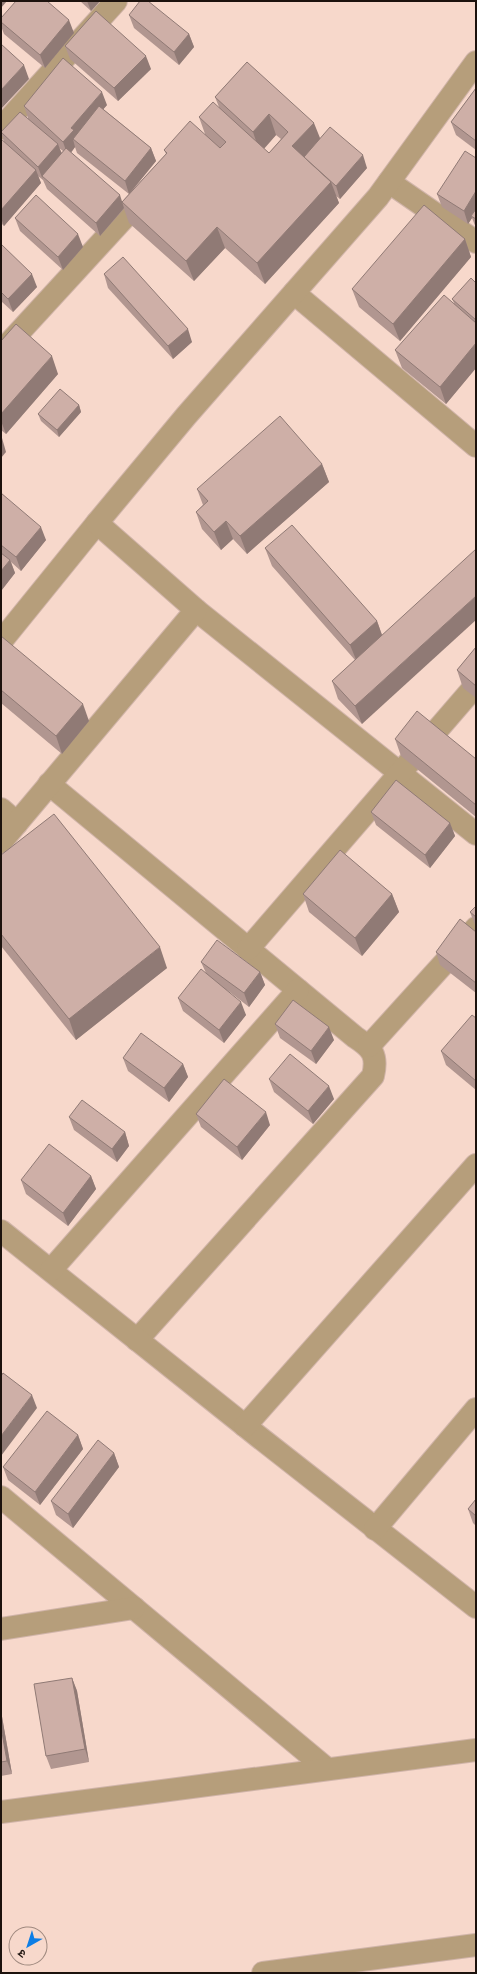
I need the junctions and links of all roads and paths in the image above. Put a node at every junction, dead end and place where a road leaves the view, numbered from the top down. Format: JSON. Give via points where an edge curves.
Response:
{"nodes":[{"id":1,"x":116,"y":1,"type":"edge"},
{"id":2,"x":476,"y":62,"type":"edge"},
{"id":3,"x":1,"y":128,"type":"edge"},
{"id":4,"x":161,"y":178,"type":"edge"},
{"id":5,"x":389,"y":182,"type":"junction"},
{"id":6,"x":476,"y":242,"type":"edge"},
{"id":7,"x":294,"y":293,"type":"junction"},
{"id":8,"x":1,"y":352,"type":"edge"},
{"id":9,"x":476,"y":446,"type":"edge"},
{"id":10,"x":97,"y":523,"type":"junction"},
{"id":11,"x":196,"y":610,"type":"junction"},
{"id":12,"x":2,"y":639,"type":"edge"},
{"id":13,"x":476,"y":685,"type":"edge"},
{"id":14,"x":399,"y":773,"type":"junction"},
{"id":15,"x":50,"y":784,"type":"junction"},
{"id":16,"x":9,"y":816,"type":"edge"},
{"id":17,"x":476,"y":834,"type":"edge"},
{"id":18,"x":1,"y":842,"type":"edge"},
{"id":19,"x":476,"y":928,"type":"edge"},
{"id":20,"x":248,"y":948,"type":"junction"},
{"id":21,"x":298,"y":990,"type":"junction"},
{"id":22,"x":369,"y":1046,"type":"junction"},
{"id":23,"x":476,"y":1165,"type":"edge"},
{"id":24,"x":1,"y":1231,"type":"edge"},
{"id":25,"x":50,"y":1270,"type":"junction"},
{"id":26,"x":138,"y":1340,"type":"junction"},
{"id":27,"x":476,"y":1409,"type":"edge"},
{"id":28,"x":245,"y":1426,"type":"junction"},
{"id":29,"x":1,"y":1497,"type":"edge"},
{"id":30,"x":375,"y":1529,"type":"junction"},
{"id":31,"x":476,"y":1607,"type":"edge"},
{"id":32,"x":134,"y":1608,"type":"junction"},
{"id":33,"x":1,"y":1629,"type":"edge"},
{"id":34,"x":476,"y":1750,"type":"edge"},
{"id":35,"x":327,"y":1769,"type":"junction"},
{"id":36,"x":1,"y":1812,"type":"edge"},
{"id":37,"x":476,"y":1945,"type":"edge"},
{"id":38,"x":263,"y":1973,"type":"edge"}],
"edges":[{"from":1,"to":3,"type":"street"},
{"from":2,"to":5,"type":"street"},
{"from":4,"to":8,"type":"street"},
{"from":5,"to":6,"type":"street"},
{"from":5,"to":7,"type":"street"},
{"from":7,"to":9,"type":"street"},
{"from":7,"to":10,"type":"street","via":[[186,416]]},
{"from":10,"to":11,"type":"street"},
{"from":10,"to":12,"type":"street"},
{"from":11,"to":14,"type":"street"},
{"from":11,"to":15,"type":"street"},
{"from":13,"to":14,"type":"street"},
{"from":14,"to":17,"type":"street"},
{"from":14,"to":20,"type":"street"},
{"from":15,"to":16,"type":"street"},
{"from":15,"to":20,"type":"street"},
{"from":16,"to":18,"type":"street"},
{"from":19,"to":22,"type":"street"},
{"from":20,"to":21,"type":"street"},
{"from":21,"to":22,"type":"street"},
{"from":21,"to":25,"type":"street"},
{"from":22,"to":26,"type":"street","via":[[376,1062],[373,1076]]},
{"from":23,"to":28,"type":"street"},
{"from":24,"to":25,"type":"street"},
{"from":25,"to":26,"type":"street"},
{"from":26,"to":28,"type":"street"},
{"from":27,"to":30,"type":"street"},
{"from":28,"to":30,"type":"street"},
{"from":29,"to":32,"type":"street"},
{"from":30,"to":31,"type":"street"},
{"from":32,"to":33,"type":"street"},
{"from":32,"to":35,"type":"street"},
{"from":34,"to":35,"type":"street"},
{"from":35,"to":36,"type":"street"},
{"from":37,"to":38,"type":"street"}]}
